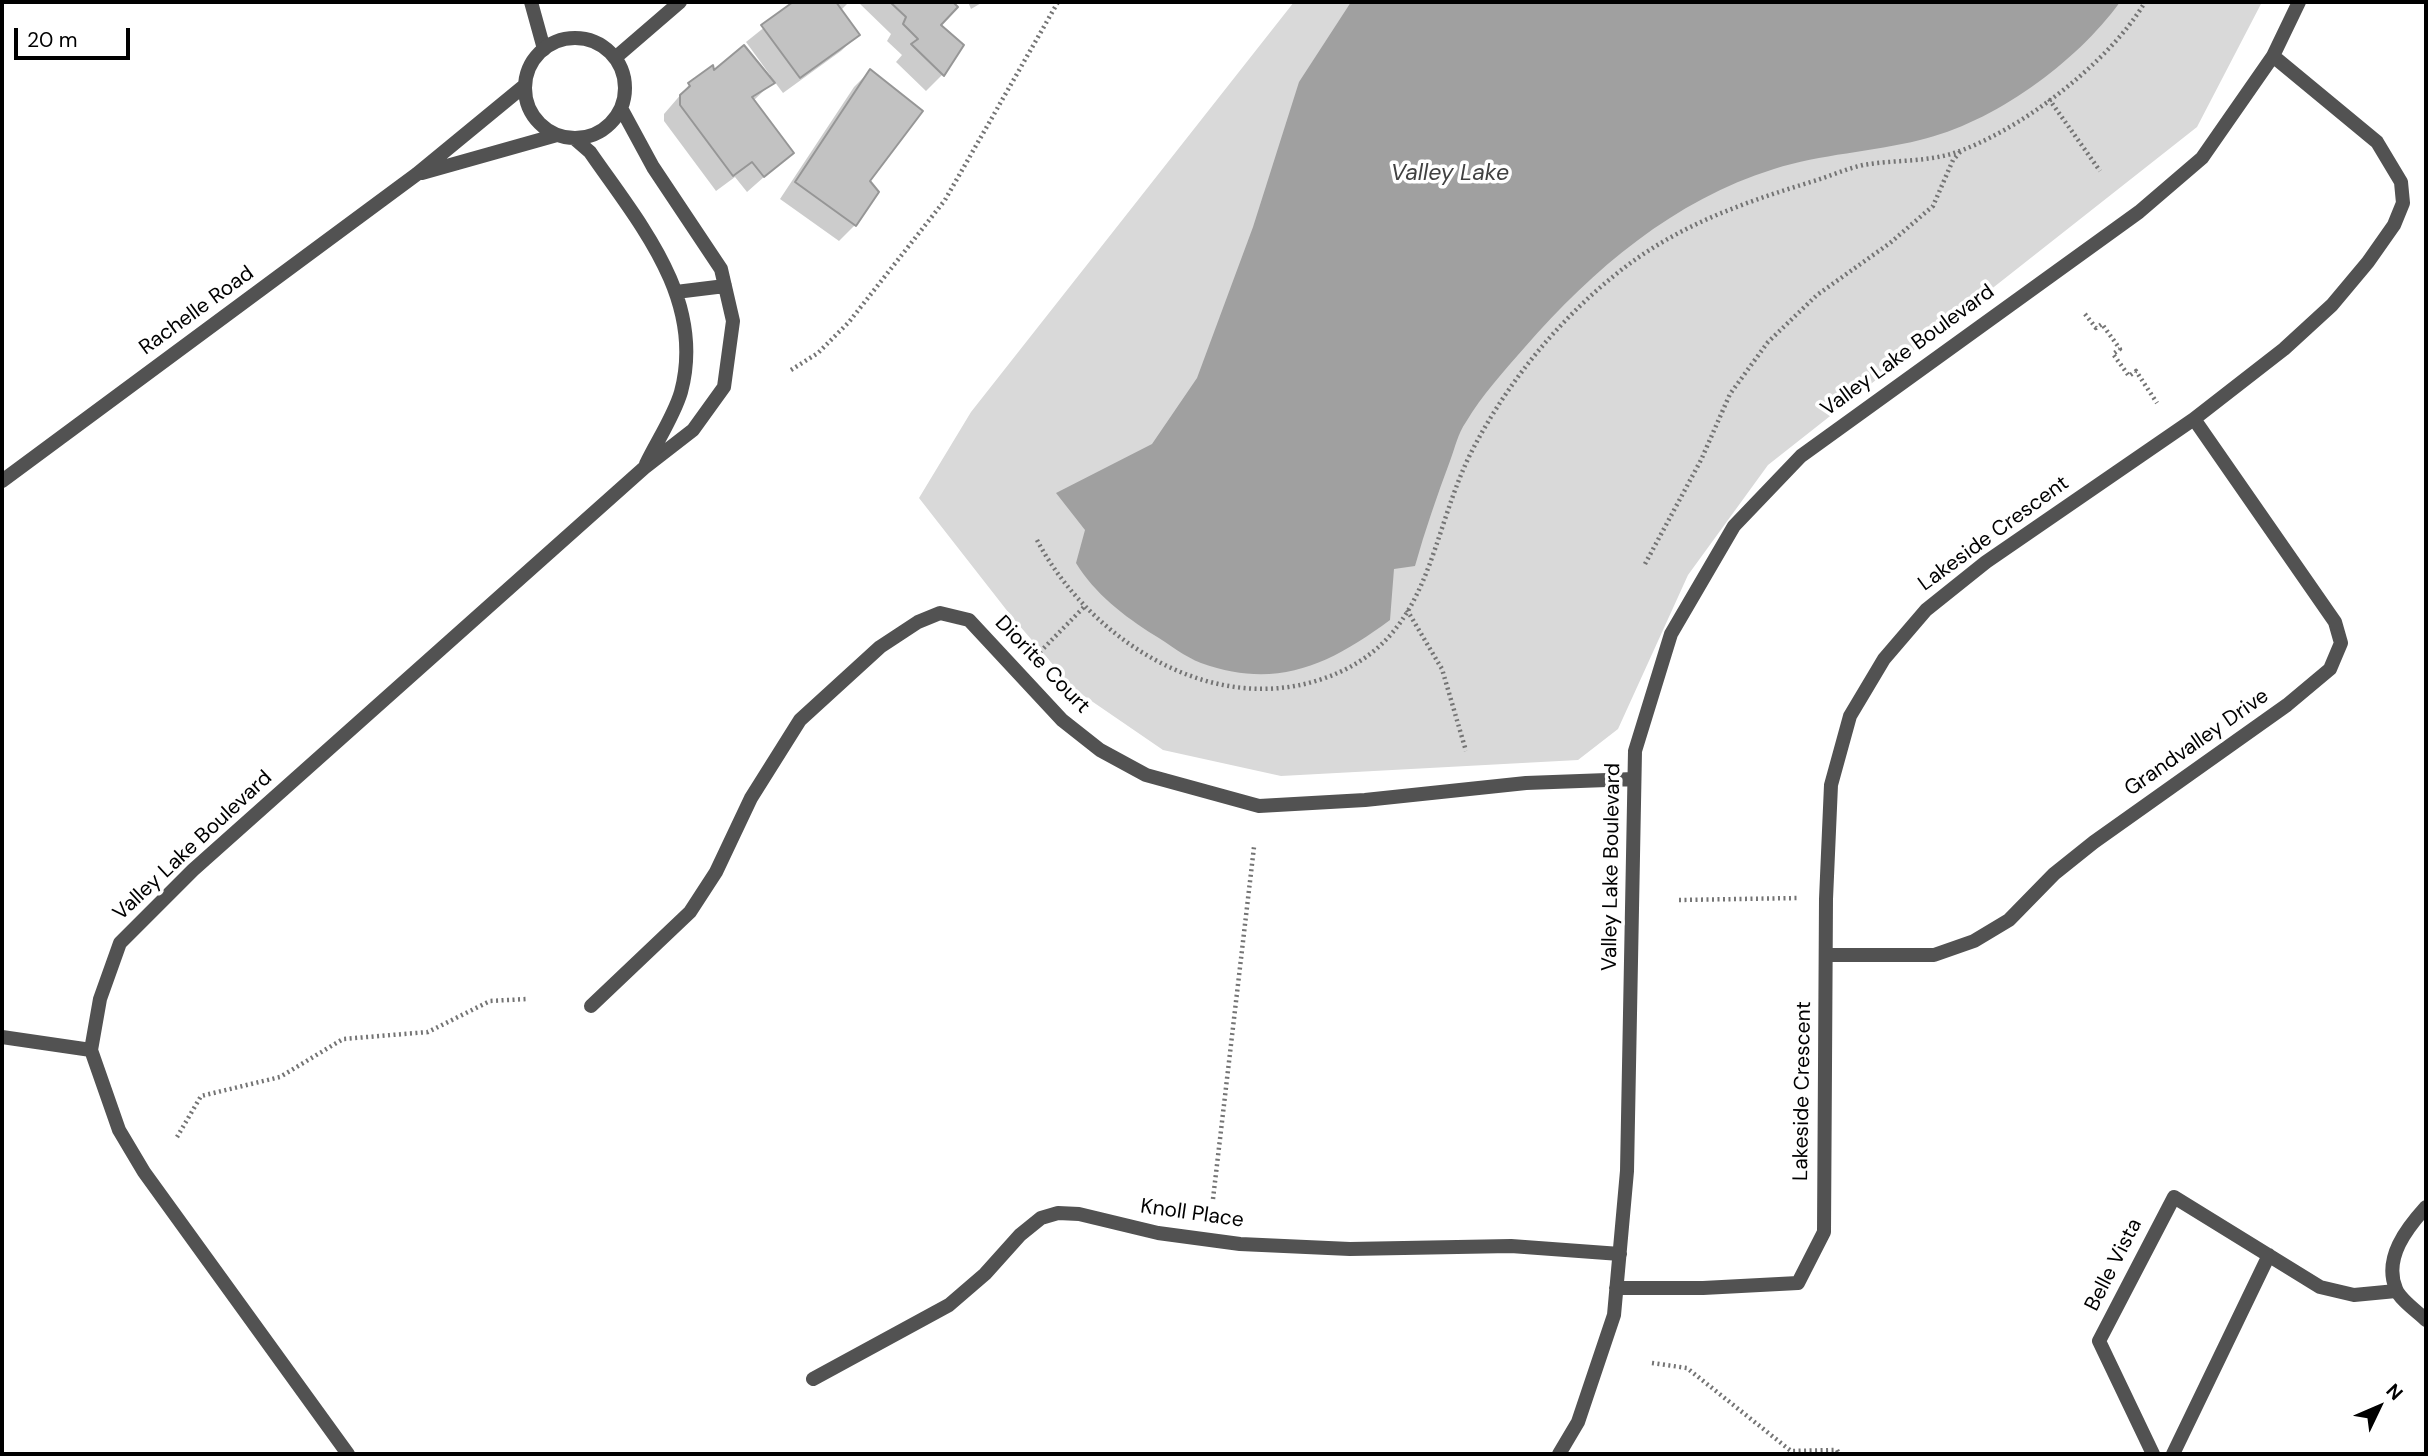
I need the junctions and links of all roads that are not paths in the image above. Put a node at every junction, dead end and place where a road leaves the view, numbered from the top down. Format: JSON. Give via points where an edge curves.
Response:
{"nodes":[{"id":1,"x":531,"y":2,"type":"edge"},
{"id":2,"x":680,"y":2,"type":"edge"},
{"id":3,"x":2299,"y":2,"type":"edge"},
{"id":4,"x":544,"y":49,"type":"junction"},
{"id":5,"x":2273,"y":56,"type":"junction"},
{"id":6,"x":615,"y":58,"type":"junction"},
{"id":7,"x":524,"y":86,"type":"junction"},
{"id":8,"x":621,"y":108,"type":"junction"},
{"id":9,"x":557,"y":135,"type":"junction"},
{"id":10,"x":575,"y":139,"type":"junction"},
{"id":11,"x":417,"y":174,"type":"junction"},
{"id":12,"x":725,"y":286,"type":"junction"},
{"id":13,"x":676,"y":292,"type":"junction"},
{"id":14,"x":2194,"y":419,"type":"junction"},
{"id":15,"x":643,"y":468,"type":"junction"},
{"id":16,"x":2,"y":481,"type":"edge"},
{"id":17,"x":1634,"y":779,"type":"junction"},
{"id":18,"x":1826,"y":956,"type":"junction"},
{"id":19,"x":591,"y":1006,"type":"dead end"},
{"id":20,"x":2,"y":1037,"type":"edge"},
{"id":21,"x":91,"y":1050,"type":"junction"},
{"id":22,"x":2426,"y":1207,"type":"edge"},
{"id":23,"x":1620,"y":1254,"type":"junction"},
{"id":24,"x":2269,"y":1255,"type":"junction"},
{"id":25,"x":1616,"y":1287,"type":"junction"},
{"id":26,"x":2396,"y":1291,"type":"junction"},
{"id":27,"x":2426,"y":1320,"type":"edge"},
{"id":28,"x":813,"y":1379,"type":"dead end"},
{"id":29,"x":348,"y":1454,"type":"edge"},
{"id":30,"x":1559,"y":1454,"type":"edge"},
{"id":31,"x":2154,"y":1454,"type":"edge"},
{"id":32,"x":2173,"y":1454,"type":"edge"}],
"edges":[{"from":1,"to":4,"type":"street"},
{"from":2,"to":6,"type":"street"},
{"from":3,"to":5,"type":"street","name":"Valley Lake Boulevard"},
{"from":4,"to":6,"type":"street","via":[[558,41],[589,40]]},
{"from":4,"to":7,"type":"street","via":[[531,65]]},
{"from":5,"to":14,"type":"street","name":"Lakeside Crescent","via":[[2377,142],[2401,182],[2403,203],[2368,262],[2332,304],[2284,349]]},
{"from":5,"to":17,"type":"street","name":"Valley Lake Boulevard","via":[[2202,158],[2139,212],[1801,456],[1734,526],[1671,634],[1635,751]]},
{"from":6,"to":8,"type":"street","via":[[625,82]]},
{"from":7,"to":9,"type":"street","via":[[533,116]]},
{"from":7,"to":11,"type":"street","name":"Rachelle Road"},
{"from":8,"to":10,"type":"street","via":[[603,131]]},
{"from":8,"to":12,"type":"street","name":"Valley Lake Boulevard","via":[[653,167],[721,269]]},
{"from":9,"to":10,"type":"street"},
{"from":9,"to":11,"type":"street","name":"Rachelle Road"},
{"from":10,"to":13,"type":"street","name":"Valley Lake Boulevard","via":[[590,152],[665,262]]},
{"from":11,"to":16,"type":"street","name":"Rachelle Road"},
{"from":12,"to":13,"type":"street"},
{"from":12,"to":15,"type":"street","name":"Valley Lake Boulevard","via":[[733,321],[724,387],[693,430]]},
{"from":13,"to":15,"type":"street","name":"Valley Lake Boulevard","via":[[687,349],[680,393]]},
{"from":14,"to":18,"type":"street","name":"Lakeside Crescent","via":[[1986,562],[1926,610],[1884,659],[1850,716],[1831,785]]},
{"from":14,"to":18,"type":"street","name":"Grandvalley Drive","via":[[2335,622],[2341,643],[2330,668],[2226,750],[2094,842],[2009,920],[1975,941],[1934,955]]},
{"from":15,"to":21,"type":"street","name":"Valley Lake Boulevard","via":[[193,870],[120,943],[100,999]]},
{"from":17,"to":19,"type":"street","name":"Diorite Court","via":[[1525,783],[1259,806],[1146,775],[1100,750],[1062,720],[969,620],[940,613],[880,647],[800,720],[751,798],[716,872],[690,912]]},
{"from":17,"to":23,"type":"street","name":"Valley Lake Boulevard","via":[[1628,1171]]},
{"from":18,"to":25,"type":"street","name":"Lakeside Crescent","via":[[1824,1232],[1798,1283]]},
{"from":20,"to":21,"type":"street"},
{"from":21,"to":29,"type":"street","name":"Valley Lake Boulevard","via":[[119,1130],[144,1172]]},
{"from":22,"to":26,"type":"street","via":[[2398,1247],[2392,1267]]},
{"from":23,"to":25,"type":"street","name":"Valley Lake Boulevard"},
{"from":23,"to":28,"type":"street","name":"Knoll Place","via":[[1511,1246],[1240,1244],[1058,1213],[1041,1218],[1020,1235],[949,1305]]},
{"from":24,"to":26,"type":"street","name":"Belle Vista","via":[[2320,1287],[2354,1295]]},
{"from":24,"to":31,"type":"street","name":"Belle Vista","via":[[2174,1196],[2099,1341]]},
{"from":24,"to":32,"type":"street"},
{"from":25,"to":30,"type":"street","name":"Valley Lake Boulevard","via":[[1614,1315],[1582,1410]]},
{"from":26,"to":27,"type":"street"}]}
